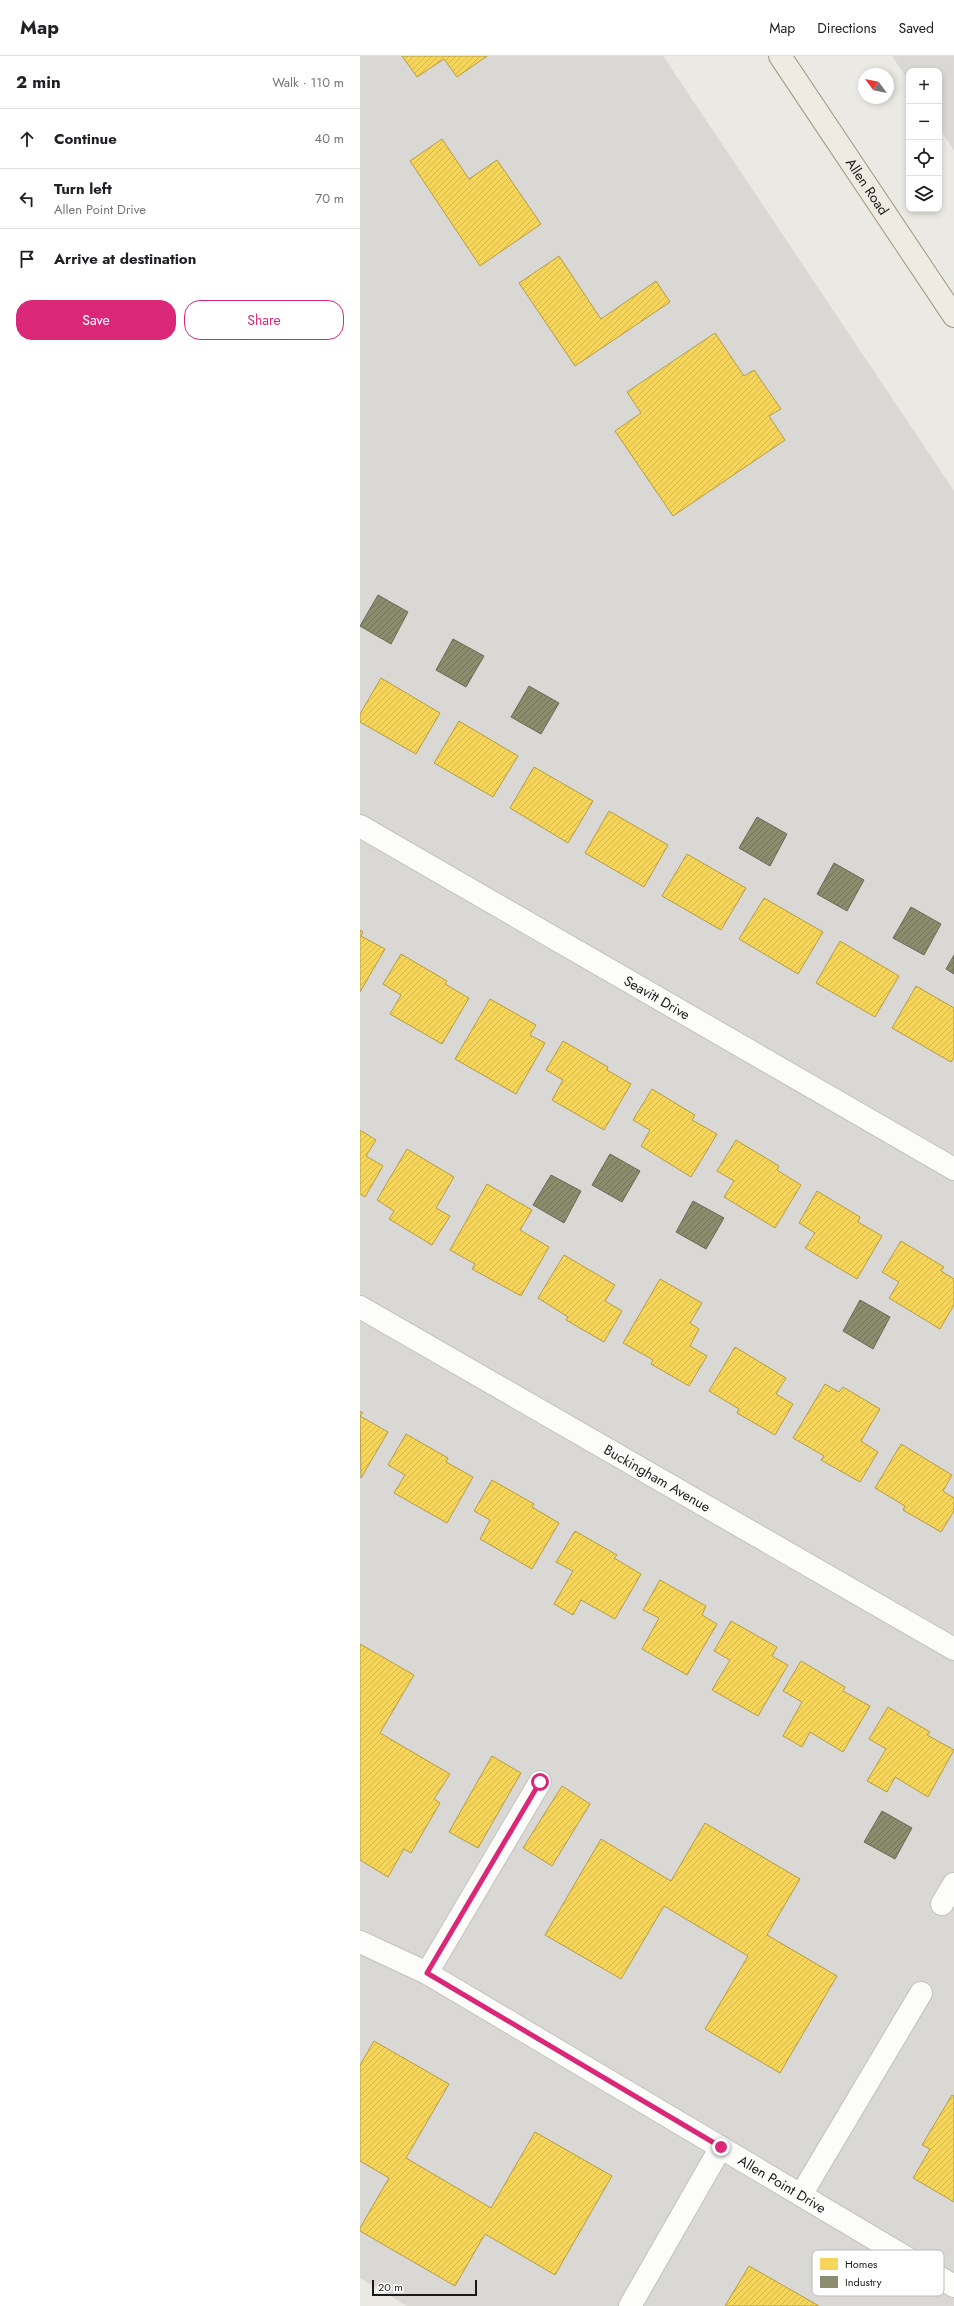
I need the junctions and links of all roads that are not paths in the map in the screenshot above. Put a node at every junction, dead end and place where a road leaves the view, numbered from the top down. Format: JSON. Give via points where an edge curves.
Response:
{"nodes":[{"id":1,"x":780,"y":56,"type":"edge"},
{"id":2,"x":954,"y":316,"type":"edge"},
{"id":3,"x":360,"y":826,"type":"edge"},
{"id":4,"x":954,"y":1169,"type":"edge"},
{"id":5,"x":360,"y":1306,"type":"edge"},
{"id":6,"x":954,"y":1649,"type":"edge"},
{"id":7,"x":540,"y":1782,"type":"dead end"},
{"id":8,"x":954,"y":1884,"type":"edge"},
{"id":9,"x":942,"y":1904,"type":"dead end"},
{"id":10,"x":360,"y":1942,"type":"edge"},
{"id":11,"x":427,"y":1973,"type":"junction"},
{"id":12,"x":921,"y":1993,"type":"dead end"},
{"id":13,"x":721,"y":2147,"type":"junction"},
{"id":14,"x":801,"y":2195,"type":"junction"},
{"id":15,"x":893,"y":2250,"type":"edge"},
{"id":16,"x":944,"y":2280,"type":"edge"},
{"id":17,"x":954,"y":2286,"type":"edge"},
{"id":18,"x":630,"y":2306,"type":"edge"}],
"edges":[{"from":1,"to":2,"type":"main road","name":"Allen Road"},
{"from":3,"to":4,"type":"street","name":"Seavitt Drive"},
{"from":5,"to":6,"type":"street","name":"Buckingham Avenue"},
{"from":7,"to":11,"type":"street"},
{"from":8,"to":9,"type":"street"},
{"from":10,"to":11,"type":"street","name":"Allen Point Drive"},
{"from":11,"to":13,"type":"street","name":"Allen Point Drive"},
{"from":12,"to":14,"type":"street"},
{"from":13,"to":14,"type":"street","name":"Allen Point Drive"},
{"from":13,"to":18,"type":"street"},
{"from":14,"to":15,"type":"street","name":"Allen Point Drive"},
{"from":16,"to":17,"type":"street","name":"Allen Point Drive"}]}
